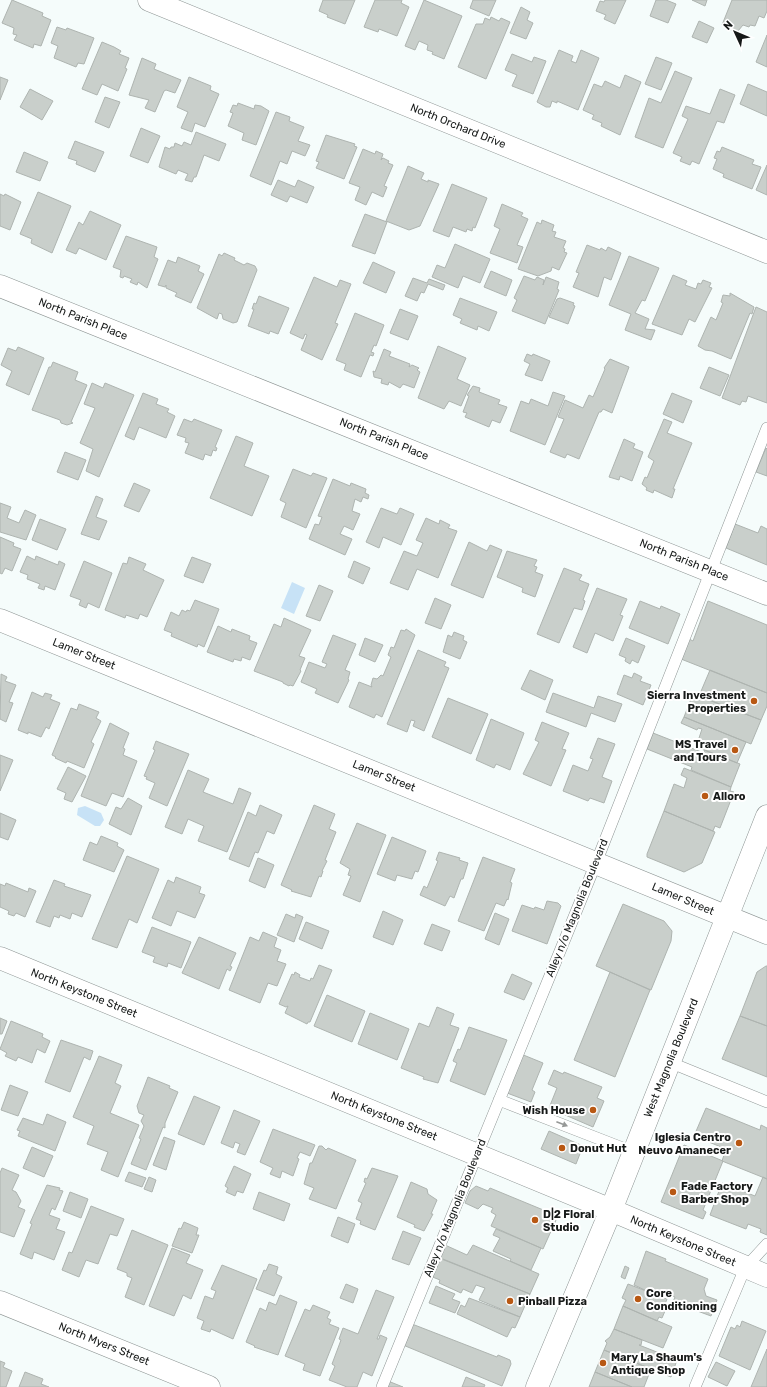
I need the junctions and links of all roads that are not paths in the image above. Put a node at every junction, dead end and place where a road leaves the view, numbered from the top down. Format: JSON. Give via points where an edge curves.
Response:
{"nodes":[{"id":1,"x":149,"y":0,"type":"edge"},
{"id":2,"x":767,"y":252,"type":"edge"},
{"id":3,"x":0,"y":286,"type":"edge"},
{"id":4,"x":767,"y":428,"type":"edge"},
{"id":5,"x":710,"y":570,"type":"junction"},
{"id":6,"x":767,"y":594,"type":"edge"},
{"id":7,"x":0,"y":620,"type":"edge"},
{"id":8,"x":767,"y":816,"type":"edge"},
{"id":9,"x":596,"y":863,"type":"junction"},
{"id":10,"x":726,"y":917,"type":"junction"},
{"id":11,"x":767,"y":933,"type":"edge"},
{"id":12,"x":0,"y":958,"type":"edge"},
{"id":13,"x":669,"y":1062,"type":"junction"},
{"id":14,"x":499,"y":1100,"type":"junction"},
{"id":15,"x":767,"y":1102,"type":"edge"},
{"id":16,"x":634,"y":1152,"type":"junction"},
{"id":17,"x":477,"y":1154,"type":"junction"},
{"id":18,"x":611,"y":1210,"type":"junction"},
{"id":19,"x":767,"y":1244,"type":"edge"},
{"id":20,"x":745,"y":1268,"type":"junction"},
{"id":21,"x":767,"y":1276,"type":"edge"},
{"id":22,"x":0,"y":1302,"type":"edge"},
{"id":23,"x":209,"y":1387,"type":"edge"},
{"id":24,"x":382,"y":1387,"type":"edge"},
{"id":25,"x":537,"y":1387,"type":"edge"},
{"id":26,"x":695,"y":1387,"type":"edge"}],
"edges":[{"from":1,"to":2,"type":"street","name":"North Orchard Drive"},
{"from":3,"to":5,"type":"street","name":"North Parish Place"},
{"from":4,"to":5,"type":"lane","name":"Alley n/o Magnolia Boulevard"},
{"from":5,"to":6,"type":"street","name":"North Parish Place"},
{"from":5,"to":9,"type":"lane","name":"Alley n/o Magnolia Boulevard"},
{"from":7,"to":9,"type":"street","name":"Lamer Street"},
{"from":8,"to":10,"type":"street","name":"West Magnolia Boulevard"},
{"from":9,"to":10,"type":"street","name":"Lamer Street"},
{"from":9,"to":14,"type":"lane","name":"Alley n/o Magnolia Boulevard"},
{"from":10,"to":11,"type":"street","name":"Lamer Street"},
{"from":10,"to":13,"type":"street","name":"West Magnolia Boulevard"},
{"from":12,"to":17,"type":"street","name":"North Keystone Street"},
{"from":13,"to":15,"type":"lane"},
{"from":13,"to":16,"type":"street","name":"West Magnolia Boulevard"},
{"from":14,"to":16,"type":"lane","one_way":true},
{"from":14,"to":17,"type":"lane","name":"Alley n/o Magnolia Boulevard"},
{"from":16,"to":18,"type":"street","name":"West Magnolia Boulevard"},
{"from":17,"to":18,"type":"street","name":"North Keystone Street"},
{"from":17,"to":24,"type":"lane","name":"Alley n/o Magnolia Boulevard"},
{"from":18,"to":20,"type":"street","name":"North Keystone Street"},
{"from":18,"to":25,"type":"street","name":"West Magnolia Boulevard"},
{"from":19,"to":20,"type":"lane"},
{"from":20,"to":21,"type":"street","name":"North Keystone Street"},
{"from":20,"to":26,"type":"lane"},
{"from":22,"to":23,"type":"street","name":"North Myers Street"}]}
